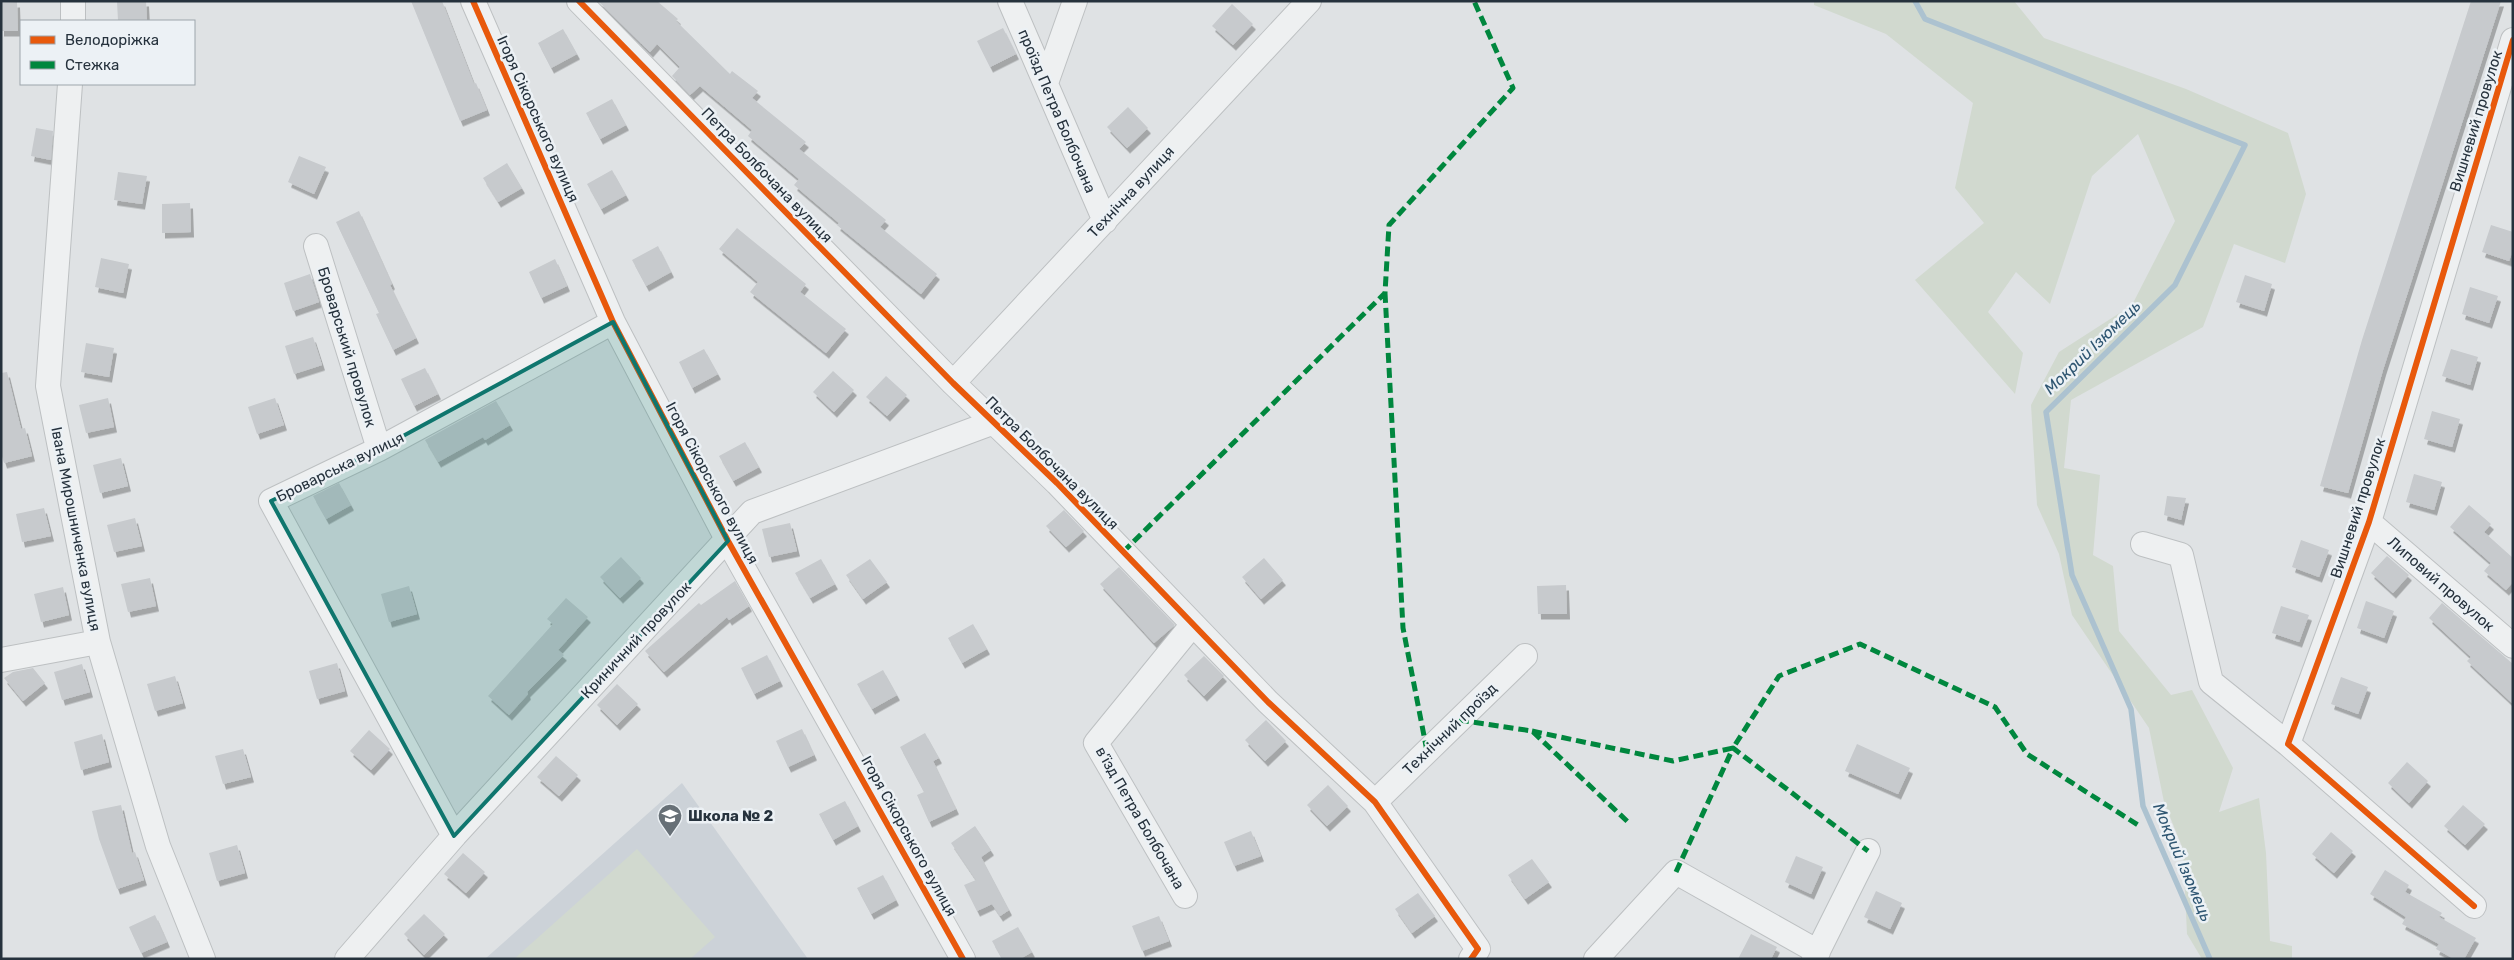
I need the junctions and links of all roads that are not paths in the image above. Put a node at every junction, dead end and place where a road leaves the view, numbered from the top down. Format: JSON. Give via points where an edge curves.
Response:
{"nodes":[{"id":1,"x":73,"y":1,"type":"edge"},
{"id":2,"x":473,"y":1,"type":"edge"},
{"id":3,"x":578,"y":1,"type":"edge"},
{"id":4,"x":1010,"y":1,"type":"edge"},
{"id":5,"x":1075,"y":1,"type":"edge"},
{"id":6,"x":1309,"y":1,"type":"edge"},
{"id":7,"x":73,"y":20,"type":"edge"},
{"id":8,"x":2513,"y":40,"type":"edge"},
{"id":9,"x":1046,"y":83,"type":"junction"},
{"id":10,"x":70,"y":85,"type":"edge"},
{"id":11,"x":1104,"y":221,"type":"junction"},
{"id":12,"x":316,"y":246,"type":"dead end"},
{"id":13,"x":613,"y":322,"type":"junction"},
{"id":14,"x":953,"y":383,"type":"junction"},
{"id":15,"x":994,"y":422,"type":"junction"},
{"id":16,"x":379,"y":449,"type":"junction"},
{"id":17,"x":2369,"y":522,"type":"junction"},
{"id":18,"x":728,"y":541,"type":"junction"},
{"id":19,"x":2143,"y":544,"type":"dead end"},
{"id":20,"x":1192,"y":624,"type":"junction"},
{"id":21,"x":98,"y":642,"type":"junction"},
{"id":22,"x":2513,"y":646,"type":"edge"},
{"id":23,"x":1525,"y":656,"type":"dead end"},
{"id":24,"x":1,"y":660,"type":"edge"},
{"id":25,"x":2288,"y":744,"type":"junction"},
{"id":26,"x":1375,"y":802,"type":"junction"},
{"id":27,"x":454,"y":836,"type":"junction"},
{"id":28,"x":1868,"y":851,"type":"dead end"},
{"id":29,"x":1185,"y":896,"type":"dead end"},
{"id":30,"x":2474,"y":906,"type":"dead end"},
{"id":31,"x":1477,"y":956,"type":"edge"},
{"id":32,"x":1816,"y":956,"type":"edge"},
{"id":33,"x":202,"y":959,"type":"edge"},
{"id":34,"x":347,"y":959,"type":"edge"},
{"id":35,"x":963,"y":959,"type":"edge"},
{"id":36,"x":1596,"y":959,"type":"edge"}],
"edges":[{"from":1,"to":7,"type":"street"},
{"from":2,"to":13,"type":"street","name":"Ігоря Сікорського вулиця"},
{"from":3,"to":14,"type":"street","name":"Петра Болбочана вулиця"},
{"from":4,"to":9,"type":"street","name":"проїзд Петра Болбочана"},
{"from":5,"to":9,"type":"street"},
{"from":6,"to":11,"type":"street","name":"Технічна вулиця"},
{"from":8,"to":17,"type":"street","name":"Вишневий провулок"},
{"from":9,"to":11,"type":"street","name":"проїзд Петра Болбочана"},
{"from":10,"to":21,"type":"street","name":"Івана Мирошниченка вулиця","via":[[48,386]]},
{"from":11,"to":14,"type":"street","name":"Технічна вулиця"},
{"from":12,"to":16,"type":"street","name":"Броварський провулок"},
{"from":13,"to":16,"type":"street","name":"Броварська вулиця"},
{"from":13,"to":18,"type":"street","name":"Ігоря Сікорського вулиця"},
{"from":14,"to":15,"type":"street","name":"Петра Болбочана вулиця"},
{"from":15,"to":18,"type":"street","name":"Криничний провулок","via":[[752,512]]},
{"from":15,"to":20,"type":"street","name":"Петра Болбочана вулиця"},
{"from":16,"to":27,"type":"street","name":"Броварська вулиця","via":[[271,501]]},
{"from":17,"to":22,"type":"street","name":"Липовий провулок"},
{"from":17,"to":25,"type":"street","name":"Вишневий провулок"},
{"from":18,"to":27,"type":"street","name":"Криничний провулок"},
{"from":18,"to":35,"type":"street","name":"Ігоря Сікорського вулиця"},
{"from":19,"to":25,"type":"street","via":[[2181,555],[2211,682]]},
{"from":20,"to":26,"type":"street","name":"Петра Болбочана вулиця","via":[[1268,702]]},
{"from":20,"to":29,"type":"street","name":"в’їзд Петра Болбочана","via":[[1096,743]]},
{"from":21,"to":24,"type":"street"},
{"from":21,"to":33,"type":"street","name":"Івана Мирошниченка вулиця","via":[[158,846]]},
{"from":23,"to":26,"type":"street","name":"Технічний проїзд"},
{"from":25,"to":30,"type":"street"},
{"from":26,"to":31,"type":"street","name":"Петра Болбочана вулиця"},
{"from":27,"to":34,"type":"street","name":"Криничний провулок"},
{"from":28,"to":32,"type":"street"},
{"from":32,"to":36,"type":"street","via":[[1676,872]]}]}
